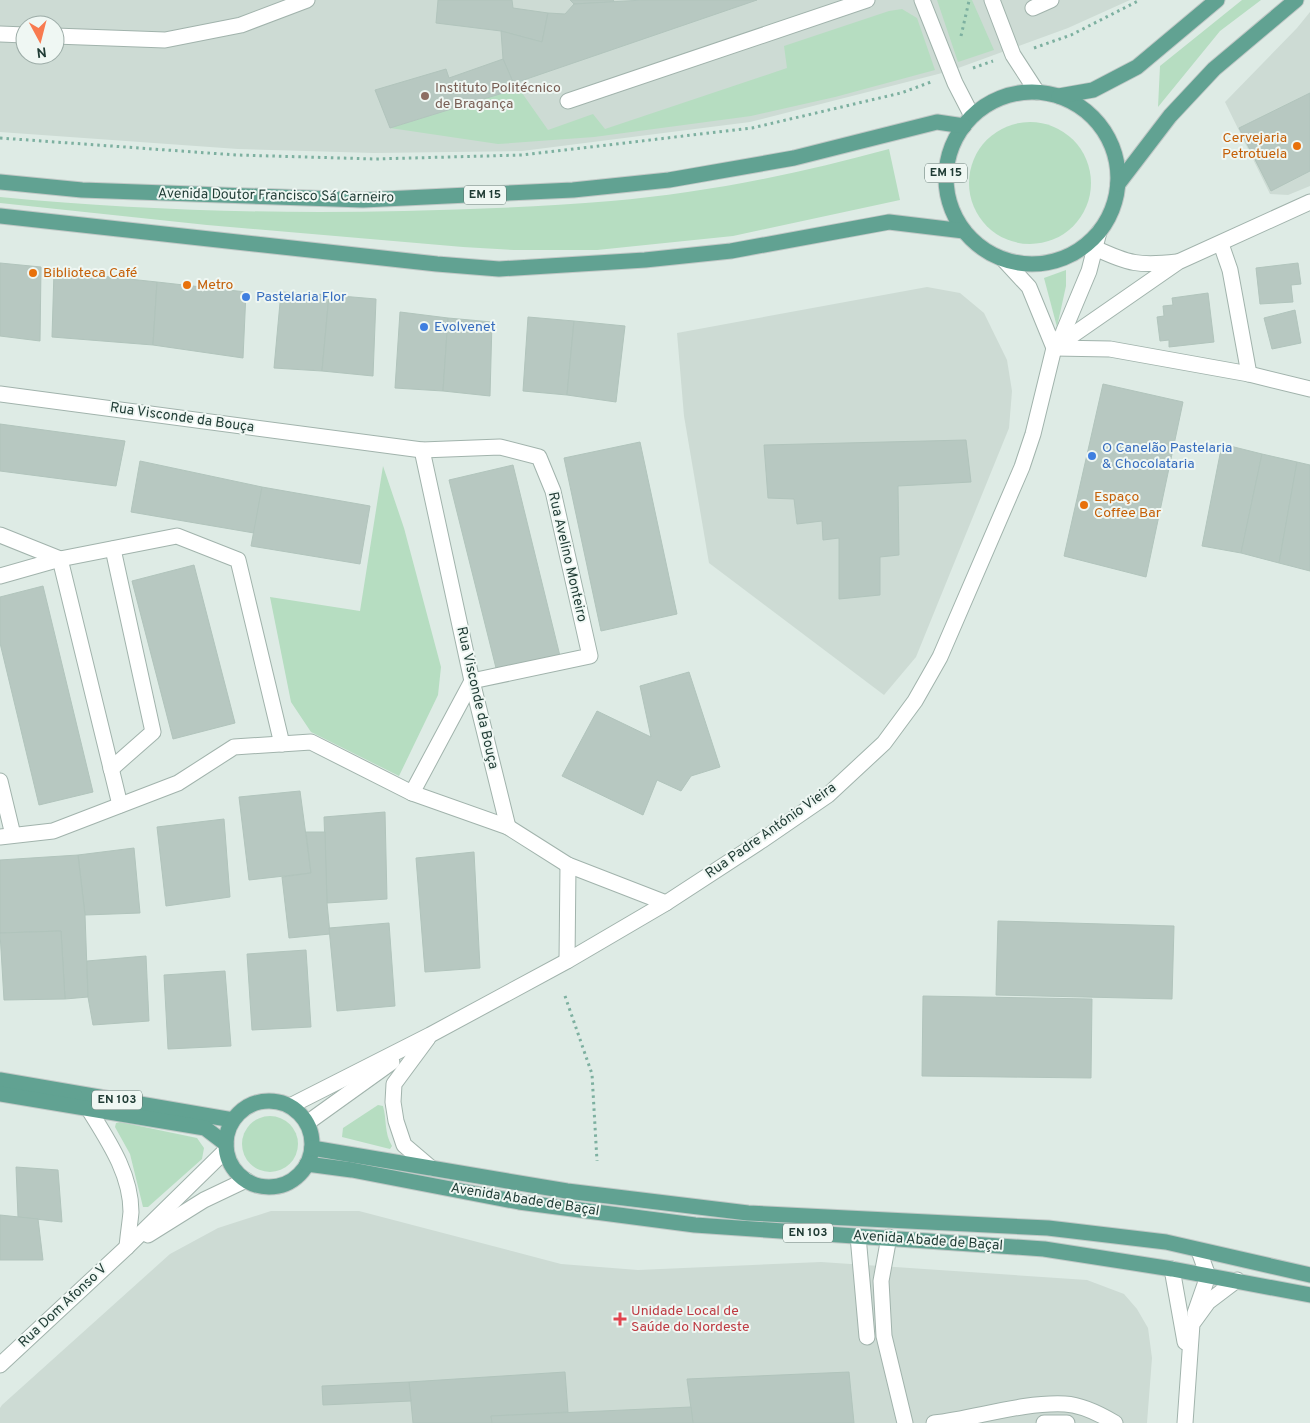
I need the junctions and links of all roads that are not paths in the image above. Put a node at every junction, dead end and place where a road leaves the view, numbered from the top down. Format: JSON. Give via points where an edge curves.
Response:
{"nodes":[{"id":1,"x":307,"y":0,"type":"edge"},
{"id":2,"x":867,"y":0,"type":"edge"},
{"id":3,"x":922,"y":0,"type":"edge"},
{"id":4,"x":992,"y":0,"type":"edge"},
{"id":5,"x":1051,"y":0,"type":"edge"},
{"id":6,"x":1217,"y":0,"type":"edge"},
{"id":7,"x":1296,"y":0,"type":"edge"},
{"id":8,"x":1033,"y":8,"type":"dead end"},
{"id":9,"x":0,"y":34,"type":"edge"},
{"id":10,"x":15,"y":35,"type":"edge"},
{"id":11,"x":65,"y":36,"type":"edge"},
{"id":12,"x":1037,"y":92,"type":"junction"},
{"id":13,"x":1059,"y":96,"type":"junction"},
{"id":14,"x":568,"y":100,"type":"dead end"},
{"id":15,"x":968,"y":121,"type":"junction"},
{"id":16,"x":0,"y":182,"type":"edge"},
{"id":17,"x":1118,"y":184,"type":"junction"},
{"id":18,"x":1310,"y":202,"type":"edge"},
{"id":19,"x":0,"y":216,"type":"edge"},
{"id":20,"x":964,"y":231,"type":"junction"},
{"id":21,"x":1099,"y":232,"type":"junction"},
{"id":22,"x":1221,"y":244,"type":"junction"},
{"id":23,"x":1094,"y":248,"type":"junction"},
{"id":24,"x":1003,"y":259,"type":"junction"},
{"id":25,"x":1178,"y":262,"type":"junction"},
{"id":26,"x":1054,"y":348,"type":"junction"},
{"id":27,"x":1249,"y":374,"type":"junction"},
{"id":28,"x":1310,"y":389,"type":"edge"},
{"id":29,"x":0,"y":394,"type":"edge"},
{"id":30,"x":422,"y":450,"type":"junction"},
{"id":31,"x":0,"y":536,"type":"edge"},
{"id":32,"x":113,"y":549,"type":"junction"},
{"id":33,"x":60,"y":559,"type":"junction"},
{"id":34,"x":0,"y":576,"type":"edge"},
{"id":35,"x":472,"y":681,"type":"junction"},
{"id":36,"x":282,"y":744,"type":"junction"},
{"id":37,"x":111,"y":769,"type":"junction"},
{"id":38,"x":0,"y":781,"type":"edge"},
{"id":39,"x":412,"y":793,"type":"junction"},
{"id":40,"x":120,"y":805,"type":"junction"},
{"id":41,"x":508,"y":827,"type":"junction"},
{"id":42,"x":6,"y":836,"type":"edge"},
{"id":43,"x":568,"y":865,"type":"junction"},
{"id":44,"x":666,"y":903,"type":"junction"},
{"id":45,"x":567,"y":961,"type":"junction"},
{"id":46,"x":430,"y":1035,"type":"junction"},
{"id":47,"x":0,"y":1080,"type":"edge"},
{"id":48,"x":0,"y":1094,"type":"edge"},
{"id":49,"x":290,"y":1106,"type":"junction"},
{"id":50,"x":88,"y":1108,"type":"junction"},
{"id":51,"x":233,"y":1120,"type":"junction"},
{"id":52,"x":307,"y":1124,"type":"junction"},
{"id":53,"x":226,"y":1147,"type":"junction"},
{"id":54,"x":312,"y":1148,"type":"junction"},
{"id":55,"x":307,"y":1164,"type":"junction"},
{"id":56,"x":431,"y":1168,"type":"junction"},
{"id":57,"x":246,"y":1180,"type":"junction"},
{"id":58,"x":887,"y":1221,"type":"junction"},
{"id":59,"x":858,"y":1236,"type":"junction"},
{"id":60,"x":889,"y":1237,"type":"junction"},
{"id":61,"x":127,"y":1247,"type":"junction"},
{"id":62,"x":1204,"y":1254,"type":"junction"},
{"id":63,"x":1172,"y":1269,"type":"junction"},
{"id":64,"x":1310,"y":1275,"type":"edge"},
{"id":65,"x":1208,"y":1276,"type":"junction"},
{"id":66,"x":1237,"y":1280,"type":"junction"},
{"id":67,"x":1310,"y":1295,"type":"edge"},
{"id":68,"x":1192,"y":1324,"type":"junction"},
{"id":69,"x":867,"y":1336,"type":"dead end"},
{"id":70,"x":0,"y":1365,"type":"edge"},
{"id":71,"x":1188,"y":1366,"type":"junction"},
{"id":72,"x":905,"y":1423,"type":"edge"},
{"id":73,"x":934,"y":1423,"type":"edge"},
{"id":74,"x":1044,"y":1423,"type":"edge"},
{"id":75,"x":1067,"y":1423,"type":"edge"},
{"id":76,"x":1115,"y":1423,"type":"edge"},
{"id":77,"x":1185,"y":1423,"type":"edge"}],
"edges":[{"from":1,"to":11,"type":"street","via":[[242,25],[165,40]]},
{"from":2,"to":14,"type":"street"},
{"from":3,"to":15,"type":"street"},
{"from":4,"to":12,"type":"street","via":[[1013,55]]},
{"from":5,"to":8,"type":"street"},
{"from":6,"to":13,"type":"main road","number":"EM 15","via":[[1138,67],[1093,90]]},
{"from":7,"to":17,"type":"main road","number":"EM 15","via":[[1214,69],[1170,116]]},
{"from":9,"to":10,"type":"street"},
{"from":12,"to":13,"type":"main road","number":"EM 15"},
{"from":12,"to":15,"type":"main road","number":"EM 15","via":[[1013,94],[991,102]]},
{"from":13,"to":17,"type":"main road","number":"EM 15","via":[[1080,106],[1097,121],[1110,140],[1117,162]]},
{"from":15,"to":16,"type":"main road","name":"Avenida Doutor Francisco Sá Carneiro","number":"EM 15","via":[[937,122],[794,158],[669,180],[573,190],[363,200],[82,190]]},
{"from":15,"to":20,"type":"main road","number":"EM 15","via":[[956,136],[947,159],[946,185],[951,209]]},
{"from":17,"to":21,"type":"main road","number":"EM 15","via":[[1112,210]]},
{"from":18,"to":22,"type":"street"},
{"from":19,"to":20,"type":"main road","via":[[499,268],[583,265],[731,251],[889,222]]},
{"from":20,"to":24,"type":"main road","number":"EM 15","via":[[981,248]]},
{"from":21,"to":23,"type":"street","name":"Rua Padre António Vieira"},
{"from":21,"to":24,"type":"main road","number":"EM 15","via":[[1079,250],[1054,261],[1027,264]]},
{"from":22,"to":25,"type":"street"},
{"from":22,"to":27,"type":"street","via":[[1230,270]]},
{"from":23,"to":25,"type":"street","via":[[1119,260],[1145,266]]},
{"from":23,"to":26,"type":"street","name":"Rua Padre António Vieira","via":[[1089,271],[1064,333]]},
{"from":24,"to":26,"type":"street","via":[[1029,287]]},
{"from":25,"to":26,"type":"street"},
{"from":26,"to":27,"type":"street","via":[[1110,349]]},
{"from":26,"to":44,"type":"street","name":"Rua Padre António Vieira","via":[[1038,418],[1022,467],[940,657],[915,701],[884,743],[828,795]]},
{"from":27,"to":28,"type":"street"},
{"from":29,"to":30,"type":"street","name":"Rua Visconde da Bouça"},
{"from":30,"to":35,"type":"street","name":"Rua Visconde da Bouça"},
{"from":30,"to":35,"type":"street","name":"Rua Avelino Monteiro","via":[[500,447],[539,457],[553,491],[590,656]]},
{"from":31,"to":33,"type":"street"},
{"from":32,"to":33,"type":"street"},
{"from":32,"to":36,"type":"street","via":[[176,536],[238,560]]},
{"from":32,"to":37,"type":"street","via":[[153,732]]},
{"from":33,"to":34,"type":"street"},
{"from":33,"to":37,"type":"street"},
{"from":35,"to":39,"type":"street"},
{"from":35,"to":41,"type":"street","name":"Rua Visconde da Bouça"},
{"from":36,"to":39,"type":"street","via":[[311,742]]},
{"from":36,"to":40,"type":"street","via":[[234,747],[178,783]]},
{"from":37,"to":40,"type":"street"},
{"from":38,"to":42,"type":"street"},
{"from":39,"to":41,"type":"street"},
{"from":40,"to":42,"type":"street","via":[[53,831]]},
{"from":41,"to":43,"type":"street"},
{"from":43,"to":44,"type":"street"},
{"from":43,"to":45,"type":"street"},
{"from":44,"to":45,"type":"street","name":"Rua Padre António Vieira"},
{"from":45,"to":46,"type":"street","name":"Rua Padre António Vieira"},
{"from":46,"to":49,"type":"street"},
{"from":46,"to":52,"type":"street"},
{"from":46,"to":56,"type":"street","via":[[394,1084],[393,1102],[404,1145]]},
{"from":47,"to":51,"type":"main road","number":"EN 103"},
{"from":48,"to":50,"type":"main road","number":"EN 103"},
{"from":49,"to":51,"type":"main road","via":[[265,1101],[242,1110]]},
{"from":49,"to":52,"type":"main road"},
{"from":50,"to":53,"type":"main road","number":"EN 103","via":[[205,1128]]},
{"from":50,"to":61,"type":"street","via":[[114,1151],[125,1179],[131,1210]]},
{"from":51,"to":53,"type":"main road"},
{"from":52,"to":54,"type":"main road","via":[[312,1135]]},
{"from":53,"to":57,"type":"main road","number":"EN 103","via":[[233,1167]]},
{"from":53,"to":61,"type":"street"},
{"from":54,"to":55,"type":"main road"},
{"from":54,"to":56,"type":"main road","name":"Avenida Abade de Baçal","number":"EN 103"},
{"from":55,"to":57,"type":"main road","via":[[299,1176],[287,1184],[259,1186]]},
{"from":55,"to":59,"type":"main road","name":"Avenida Abade de Baçal","number":"EN 103","via":[[519,1202],[695,1225]]},
{"from":56,"to":58,"type":"main road","name":"Avenida Abade de Baçal","number":"EN 103","via":[[614,1198],[748,1213]]},
{"from":57,"to":61,"type":"street","via":[[204,1200]]},
{"from":58,"to":59,"type":"main road"},
{"from":58,"to":62,"type":"main road","name":"Avenida Abade de Baçal","number":"EN 103","via":[[1048,1228],[1166,1242]]},
{"from":59,"to":60,"type":"main road","name":"Avenida Abade de Baçal","number":"EN 103"},
{"from":59,"to":69,"type":"street"},
{"from":60,"to":63,"type":"main road","name":"Avenida Abade de Baçal","number":"EN 103","via":[[1044,1249]]},
{"from":60,"to":72,"type":"street","via":[[881,1281],[884,1336]]},
{"from":61,"to":70,"type":"street","name":"Rua Dom Afonso V"},
{"from":62,"to":63,"type":"main road"},
{"from":62,"to":64,"type":"main road","name":"Avenida Abade de Baçal","number":"EN 103"},
{"from":62,"to":65,"type":"street"},
{"from":63,"to":65,"type":"main road","name":"Avenida Abade de Baçal","number":"EN 103"},
{"from":63,"to":71,"type":"street"},
{"from":65,"to":66,"type":"main road","name":"Avenida Abade de Baçal","number":"EN 103"},
{"from":65,"to":68,"type":"street"},
{"from":66,"to":67,"type":"main road","name":"Avenida Abade de Baçal","number":"EN 103"},
{"from":66,"to":68,"type":"street","via":[[1208,1302]]},
{"from":68,"to":71,"type":"street"},
{"from":71,"to":77,"type":"street"},
{"from":73,"to":76,"type":"street","via":[[1041,1405],[1066,1404],[1088,1409]]},
{"from":74,"to":75,"type":"street"}]}
